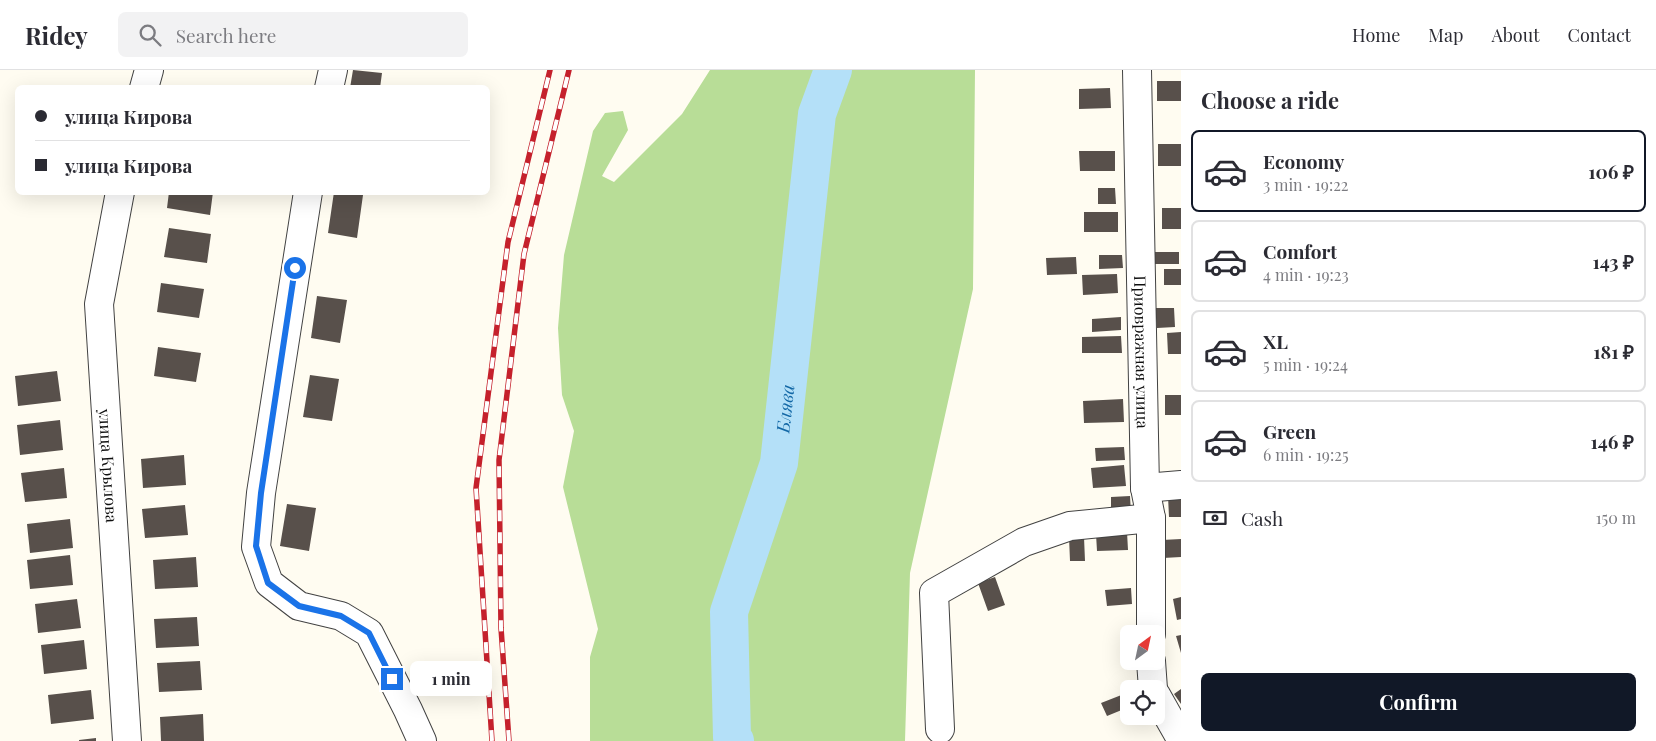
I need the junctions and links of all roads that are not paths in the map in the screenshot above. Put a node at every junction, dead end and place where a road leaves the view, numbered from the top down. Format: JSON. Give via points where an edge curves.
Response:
{"nodes":[{"id":1,"x":149,"y":70,"type":"edge"},
{"id":2,"x":333,"y":70,"type":"edge"},
{"id":3,"x":1137,"y":70,"type":"edge"},
{"id":4,"x":145,"y":85,"type":"edge"},
{"id":5,"x":330,"y":85,"type":"edge"},
{"id":6,"x":119,"y":195,"type":"edge"},
{"id":7,"x":308,"y":195,"type":"edge"},
{"id":8,"x":1181,"y":485,"type":"edge"},
{"id":9,"x":1145,"y":488,"type":"junction"},
{"id":10,"x":1151,"y":518,"type":"junction"},
{"id":11,"x":1151,"y":625,"type":"edge"},
{"id":12,"x":1165,"y":711,"type":"edge"},
{"id":13,"x":940,"y":729,"type":"dead end"},
{"id":14,"x":1181,"y":739,"type":"edge"},
{"id":15,"x":127,"y":741,"type":"edge"},
{"id":16,"x":422,"y":741,"type":"edge"}],
"edges":[{"from":1,"to":4,"type":"street"},
{"from":2,"to":5,"type":"street"},
{"from":3,"to":9,"type":"street","name":"Приовражная улица"},
{"from":6,"to":15,"type":"street","name":"улица Крылова","via":[[99,304]]},
{"from":7,"to":16,"type":"street","via":[[262,484],[256,546],[268,583],[299,606],[341,616],[369,633]]},
{"from":8,"to":9,"type":"street"},
{"from":9,"to":10,"type":"street","name":"Приовражная улица"},
{"from":10,"to":11,"type":"street","name":"Приовражная улица"},
{"from":10,"to":13,"type":"street","via":[[1070,526],[1024,542],[934,593]]},
{"from":12,"to":14,"type":"street"}]}
